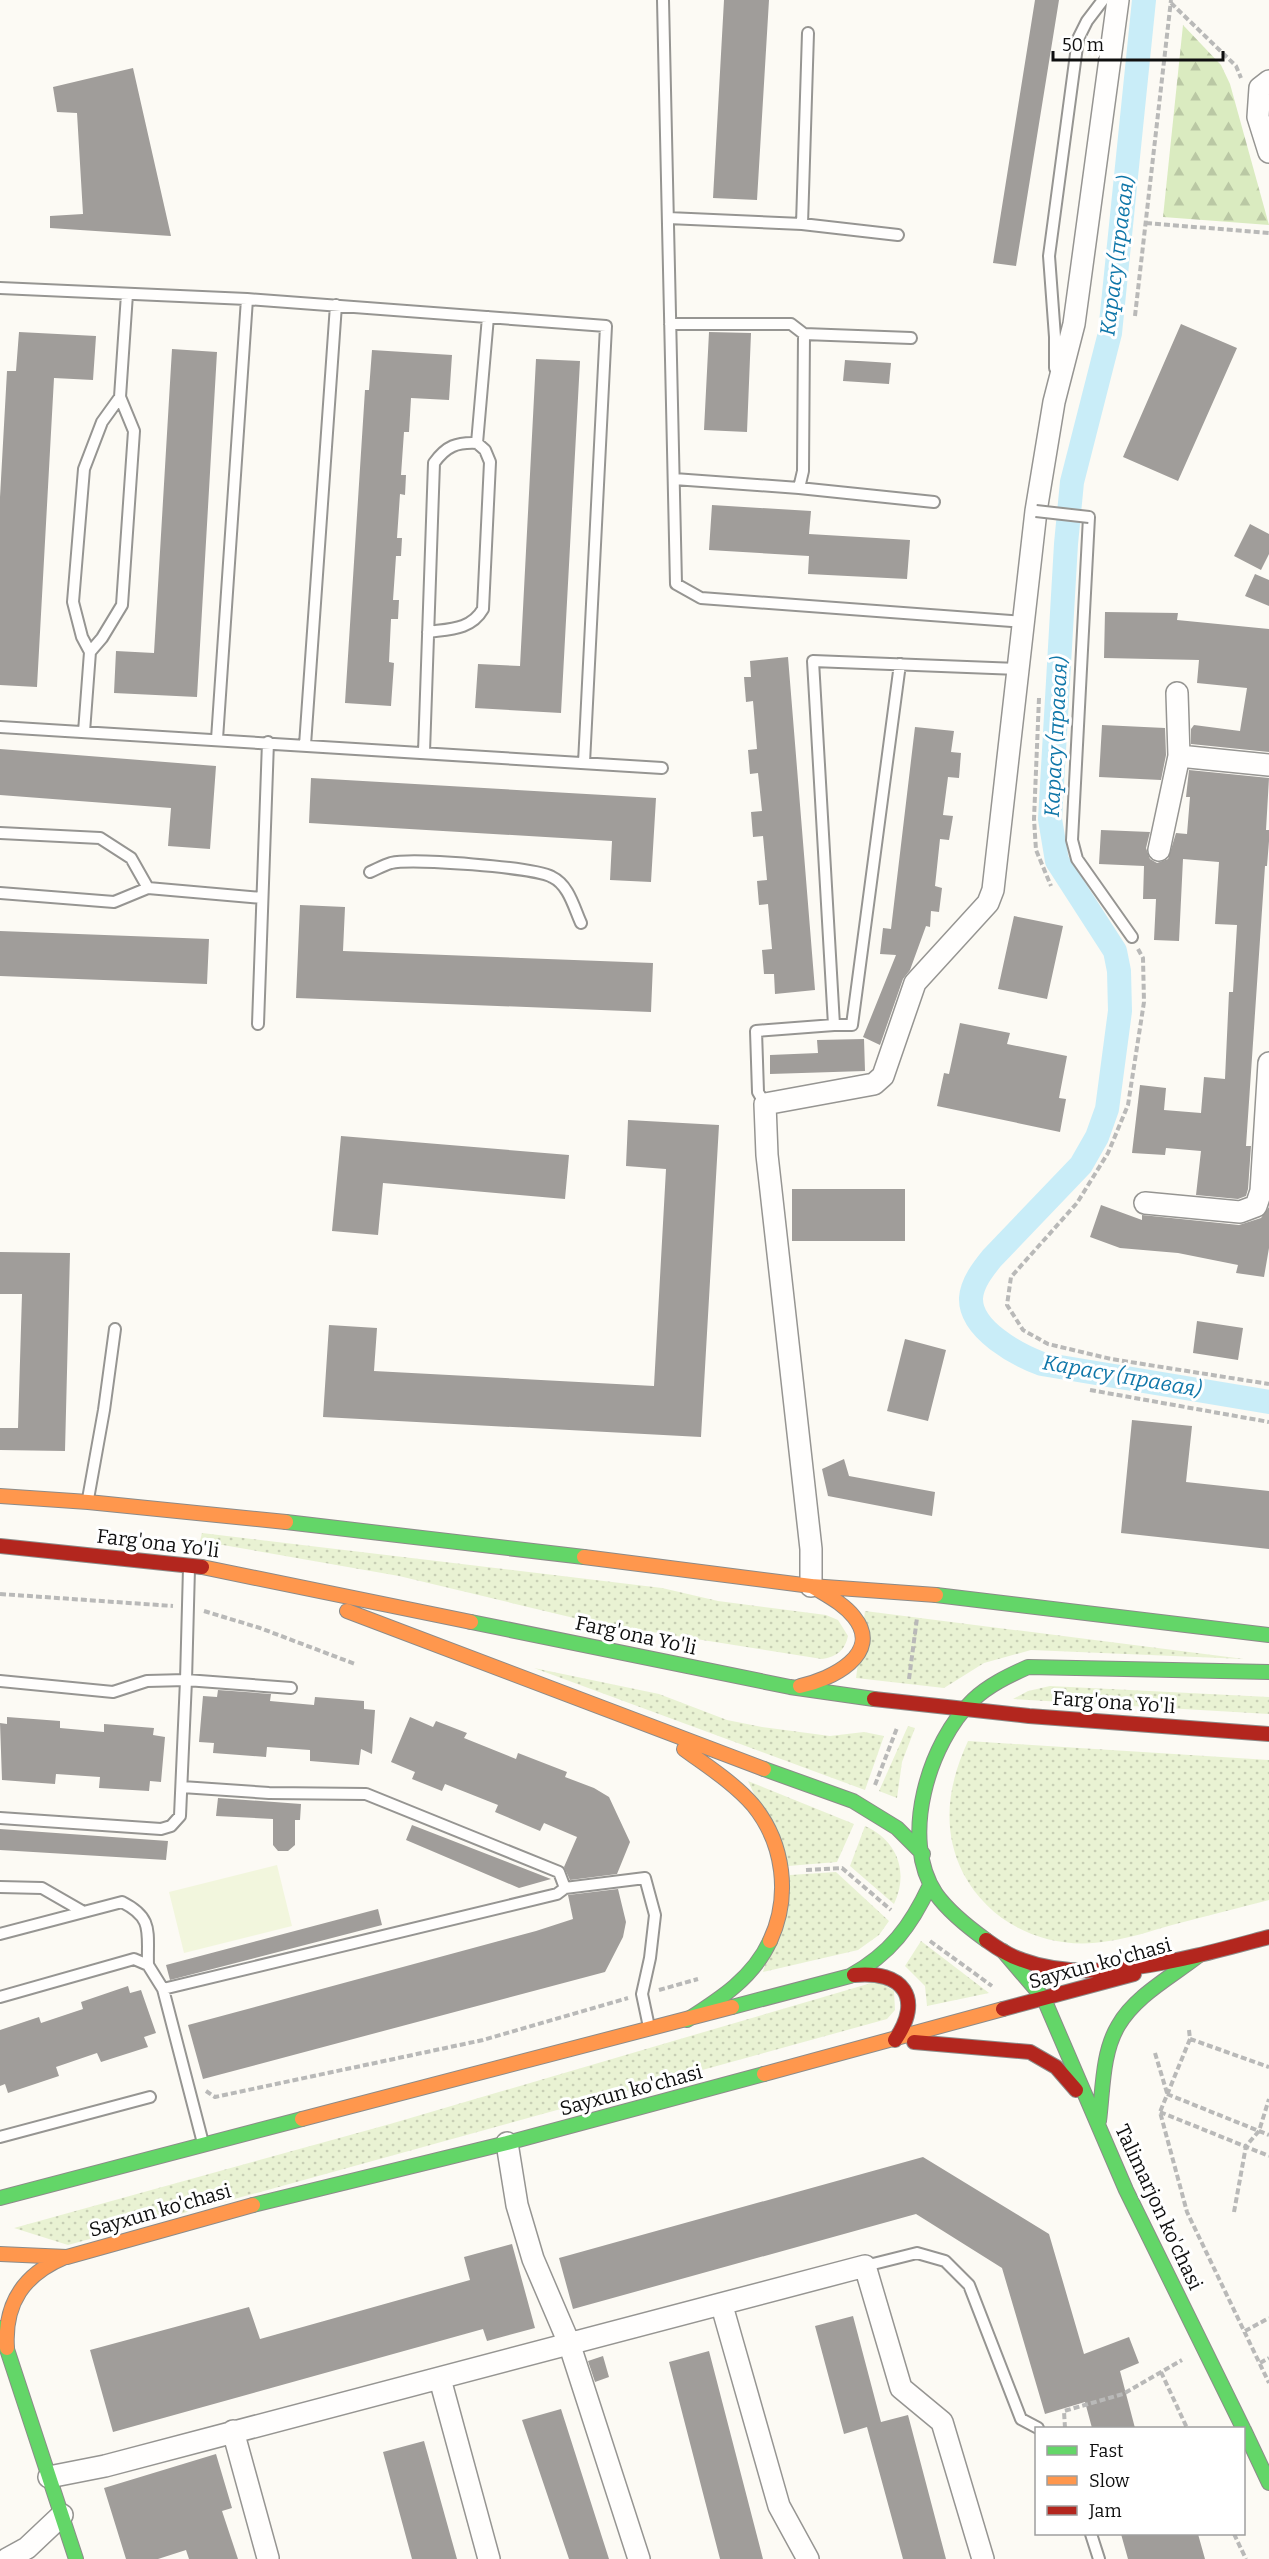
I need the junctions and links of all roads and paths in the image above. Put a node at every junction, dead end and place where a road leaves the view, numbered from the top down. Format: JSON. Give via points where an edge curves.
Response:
{"nodes":[{"id":1,"x":663,"y":0,"type":"edge"},
{"id":2,"x":1103,"y":0,"type":"edge"},
{"id":3,"x":1118,"y":0,"type":"edge"},
{"id":4,"x":1171,"y":1,"type":"edge"},
{"id":5,"x":808,"y":33,"type":"dead end"},
{"id":6,"x":1269,"y":81,"type":"edge"},
{"id":7,"x":1258,"y":117,"type":"junction"},
{"id":8,"x":1269,"y":152,"type":"edge"},
{"id":9,"x":668,"y":218,"type":"junction"},
{"id":10,"x":1146,"y":223,"type":"junction"},
{"id":11,"x":802,"y":224,"type":"junction"},
{"id":12,"x":1269,"y":233,"type":"edge"},
{"id":13,"x":898,"y":235,"type":"dead end"},
{"id":14,"x":0,"y":288,"type":"edge"},
{"id":15,"x":127,"y":294,"type":"junction"},
{"id":16,"x":247,"y":299,"type":"junction"},
{"id":17,"x":336,"y":305,"type":"junction"},
{"id":18,"x":1135,"y":316,"type":"dead end"},
{"id":19,"x":488,"y":317,"type":"junction"},
{"id":20,"x":670,"y":324,"type":"junction"},
{"id":21,"x":804,"y":334,"type":"junction"},
{"id":22,"x":910,"y":338,"type":"dead end"},
{"id":23,"x":120,"y":397,"type":"junction"},
{"id":24,"x":1054,"y":402,"type":"junction"},
{"id":25,"x":477,"y":443,"type":"junction"},
{"id":26,"x":674,"y":479,"type":"junction"},
{"id":27,"x":799,"y":488,"type":"junction"},
{"id":28,"x":934,"y":502,"type":"dead end"},
{"id":29,"x":1036,"y":511,"type":"junction"},
{"id":30,"x":1025,"y":622,"type":"junction"},
{"id":31,"x":428,"y":632,"type":"junction"},
{"id":32,"x":90,"y":652,"type":"junction"},
{"id":33,"x":900,"y":664,"type":"junction"},
{"id":34,"x":1019,"y":669,"type":"junction"},
{"id":35,"x":1178,"y":693,"type":"dead end"},
{"id":36,"x":1039,"y":695,"type":"dead end"},
{"id":37,"x":0,"y":727,"type":"edge"},
{"id":38,"x":84,"y":732,"type":"junction"},
{"id":39,"x":217,"y":739,"type":"junction"},
{"id":40,"x":268,"y":742,"type":"junction"},
{"id":41,"x":305,"y":745,"type":"junction"},
{"id":42,"x":424,"y":752,"type":"junction"},
{"id":43,"x":1179,"y":756,"type":"junction"},
{"id":44,"x":584,"y":763,"type":"junction"},
{"id":45,"x":1269,"y":765,"type":"edge"},
{"id":46,"x":662,"y":768,"type":"dead end"},
{"id":47,"x":0,"y":833,"type":"edge"},
{"id":48,"x":1159,"y":850,"type":"dead end"},
{"id":49,"x":370,"y":872,"type":"dead end"},
{"id":50,"x":1052,"y":886,"type":"dead end"},
{"id":51,"x":148,"y":888,"type":"junction"},
{"id":52,"x":0,"y":893,"type":"edge"},
{"id":53,"x":261,"y":898,"type":"junction"},
{"id":54,"x":581,"y":923,"type":"dead end"},
{"id":55,"x":1132,"y":937,"type":"joint"},
{"id":56,"x":258,"y":1024,"type":"dead end"},
{"id":57,"x":834,"y":1026,"type":"junction"},
{"id":58,"x":1269,"y":1063,"type":"edge"},
{"id":59,"x":765,"y":1104,"type":"junction"},
{"id":60,"x":1145,"y":1203,"type":"dead end"},
{"id":61,"x":115,"y":1329,"type":"dead end"},
{"id":62,"x":1269,"y":1384,"type":"edge"},
{"id":63,"x":1090,"y":1390,"type":"dead end"},
{"id":64,"x":1269,"y":1422,"type":"edge"},
{"id":65,"x":0,"y":1496,"type":"edge"},
{"id":66,"x":88,"y":1502,"type":"junction"},
{"id":67,"x":0,"y":1546,"type":"edge"},
{"id":68,"x":189,"y":1564,"type":"junction"},
{"id":69,"x":260,"y":1578,"type":"junction"},
{"id":70,"x":812,"y":1586,"type":"junction"},
{"id":71,"x":918,"y":1615,"type":"dead end"},
{"id":72,"x":1269,"y":1635,"type":"edge"},
{"id":73,"x":1269,"y":1672,"type":"edge"},
{"id":74,"x":186,"y":1680,"type":"junction"},
{"id":75,"x":0,"y":1681,"type":"edge"},
{"id":76,"x":909,"y":1684,"type":"dead end"},
{"id":77,"x":790,"y":1687,"type":"junction"},
{"id":78,"x":291,"y":1688,"type":"dead end"},
{"id":79,"x":962,"y":1710,"type":"junction"},
{"id":80,"x":897,"y":1727,"type":"dead end"},
{"id":81,"x":662,"y":1732,"type":"junction"},
{"id":82,"x":1269,"y":1734,"type":"edge"},
{"id":83,"x":182,"y":1787,"type":"junction"},
{"id":84,"x":867,"y":1807,"type":"junction"},
{"id":85,"x":0,"y":1818,"type":"edge"},
{"id":86,"x":923,"y":1854,"type":"junction"},
{"id":87,"x":803,"y":1870,"type":"dead end"},
{"id":88,"x":930,"y":1885,"type":"junction"},
{"id":89,"x":0,"y":1887,"type":"edge"},
{"id":90,"x":565,"y":1888,"type":"junction"},
{"id":91,"x":82,"y":1911,"type":"junction"},
{"id":92,"x":899,"y":1917,"type":"dead end"},
{"id":93,"x":0,"y":1934,"type":"edge"},
{"id":94,"x":1269,"y":1937,"type":"edge"},
{"id":95,"x":930,"y":1941,"type":"dead end"},
{"id":96,"x":1003,"y":1951,"type":"junction"},
{"id":97,"x":1198,"y":1956,"type":"junction"},
{"id":98,"x":148,"y":1965,"type":"junction"},
{"id":99,"x":850,"y":1976,"type":"junction"},
{"id":100,"x":700,"y":1978,"type":"dead end"},
{"id":101,"x":993,"y":1986,"type":"dead end"},
{"id":102,"x":163,"y":1989,"type":"junction"},
{"id":103,"x":642,"y":1994,"type":"junction"},
{"id":104,"x":0,"y":1997,"type":"edge"},
{"id":105,"x":1044,"y":1999,"type":"junction"},
{"id":106,"x":687,"y":2020,"type":"junction"},
{"id":107,"x":649,"y":2030,"type":"junction"},
{"id":108,"x":1189,"y":2030,"type":"dead end"},
{"id":109,"x":1190,"y":2039,"type":"junction"},
{"id":110,"x":895,"y":2040,"type":"junction"},
{"id":111,"x":1155,"y":2053,"type":"dead end"},
{"id":112,"x":1269,"y":2067,"type":"edge"},
{"id":113,"x":185,"y":2076,"type":"junction"},
{"id":114,"x":1167,"y":2094,"type":"junction"},
{"id":115,"x":150,"y":2097,"type":"dead end"},
{"id":116,"x":1269,"y":2099,"type":"edge"},
{"id":117,"x":1160,"y":2112,"type":"junction"},
{"id":118,"x":1098,"y":2121,"type":"junction"},
{"id":119,"x":1259,"y":2131,"type":"junction"},
{"id":120,"x":1269,"y":2135,"type":"edge"},
{"id":121,"x":0,"y":2137,"type":"edge"},
{"id":122,"x":507,"y":2144,"type":"junction"},
{"id":123,"x":204,"y":2146,"type":"junction"},
{"id":124,"x":1246,"y":2146,"type":"junction"},
{"id":125,"x":1269,"y":2156,"type":"edge"},
{"id":126,"x":0,"y":2182,"type":"edge"},
{"id":127,"x":1,"y":2198,"type":"edge"},
{"id":128,"x":1234,"y":2212,"type":"dead end"},
{"id":129,"x":0,"y":2254,"type":"edge"},
{"id":130,"x":67,"y":2257,"type":"junction"},
{"id":131,"x":865,"y":2266,"type":"junction"},
{"id":132,"x":722,"y":2306,"type":"junction"},
{"id":133,"x":1269,"y":2318,"type":"edge"},
{"id":134,"x":0,"y":2328,"type":"edge"},
{"id":135,"x":1245,"y":2331,"type":"junction"},
{"id":136,"x":569,"y":2343,"type":"junction"},
{"id":137,"x":1203,"y":2348,"type":"junction"},
{"id":138,"x":9,"y":2356,"type":"junction"},
{"id":139,"x":1269,"y":2358,"type":"edge"},
{"id":140,"x":1260,"y":2363,"type":"junction"},
{"id":141,"x":1161,"y":2372,"type":"junction"},
{"id":142,"x":440,"y":2379,"type":"junction"},
{"id":143,"x":1269,"y":2383,"type":"edge"},
{"id":144,"x":1036,"y":2427,"type":"edge"},
{"id":145,"x":1065,"y":2427,"type":"edge"},
{"id":146,"x":1187,"y":2427,"type":"edge"},
{"id":147,"x":1242,"y":2427,"type":"edge"},
{"id":148,"x":233,"y":2431,"type":"junction"},
{"id":149,"x":1245,"y":2433,"type":"edge"},
{"id":150,"x":50,"y":2477,"type":"junction"},
{"id":151,"x":1269,"y":2483,"type":"edge"},
{"id":152,"x":62,"y":2515,"type":"junction"},
{"id":153,"x":1091,"y":2535,"type":"edge"},
{"id":154,"x":1234,"y":2535,"type":"edge"},
{"id":155,"x":269,"y":2558,"type":"edge"},
{"id":156,"x":7,"y":2559,"type":"edge"},
{"id":157,"x":76,"y":2559,"type":"edge"},
{"id":158,"x":489,"y":2559,"type":"edge"},
{"id":159,"x":639,"y":2559,"type":"edge"},
{"id":160,"x":808,"y":2559,"type":"edge"},
{"id":161,"x":983,"y":2559,"type":"edge"},
{"id":162,"x":1099,"y":2559,"type":"edge"},
{"id":163,"x":1246,"y":2559,"type":"edge"}],
"edges":[{"from":1,"to":9,"type":"lane"},
{"from":2,"to":24,"type":"lane","via":[[1078,39],[1049,256],[1056,337]]},
{"from":3,"to":24,"type":"street","via":[[1074,324]]},
{"from":4,"to":7,"type":"path","via":[[1236,66]]},
{"from":4,"to":10,"type":"path"},
{"from":5,"to":11,"type":"lane"},
{"from":6,"to":7,"type":"street","via":[[1260,88]]},
{"from":7,"to":8,"type":"street"},
{"from":9,"to":11,"type":"lane"},
{"from":9,"to":20,"type":"lane"},
{"from":10,"to":12,"type":"path"},
{"from":10,"to":18,"type":"path"},
{"from":11,"to":13,"type":"lane"},
{"from":14,"to":15,"type":"lane"},
{"from":15,"to":16,"type":"lane"},
{"from":15,"to":23,"type":"lane"},
{"from":16,"to":17,"type":"lane"},
{"from":16,"to":39,"type":"lane"},
{"from":17,"to":19,"type":"lane"},
{"from":17,"to":41,"type":"lane"},
{"from":19,"to":25,"type":"lane"},
{"from":19,"to":44,"type":"lane","via":[[606,326]]},
{"from":20,"to":21,"type":"lane","via":[[791,324]]},
{"from":20,"to":26,"type":"lane"},
{"from":21,"to":22,"type":"lane"},
{"from":21,"to":27,"type":"lane","via":[[803,471]]},
{"from":23,"to":32,"type":"lane","via":[[102,422],[84,469],[73,602]]},
{"from":23,"to":32,"type":"lane","via":[[134,431],[122,605]]},
{"from":24,"to":29,"type":"street"},
{"from":25,"to":31,"type":"lane","via":[[459,442],[443,451],[434,463]]},
{"from":25,"to":31,"type":"lane","via":[[490,462],[483,609],[470,624]]},
{"from":26,"to":27,"type":"lane"},
{"from":26,"to":30,"type":"lane","via":[[676,584],[701,598]]},
{"from":27,"to":28,"type":"lane"},
{"from":29,"to":30,"type":"street"},
{"from":29,"to":55,"type":"lane","bridge":true,"via":[[1089,518],[1072,840],[1077,859]]},
{"from":30,"to":34,"type":"street"},
{"from":31,"to":42,"type":"lane"},
{"from":32,"to":38,"type":"lane"},
{"from":33,"to":34,"type":"lane"},
{"from":33,"to":57,"type":"lane","via":[[852,1025]]},
{"from":33,"to":57,"type":"lane","via":[[813,661]]},
{"from":34,"to":59,"type":"street","via":[[997,873],[988,903],[915,983],[883,1076],[874,1084]]},
{"from":35,"to":43,"type":"street"},
{"from":36,"to":50,"type":"path","via":[[1036,850]]},
{"from":37,"to":38,"type":"lane"},
{"from":38,"to":39,"type":"lane"},
{"from":39,"to":40,"type":"lane"},
{"from":40,"to":41,"type":"lane"},
{"from":40,"to":53,"type":"lane"},
{"from":41,"to":42,"type":"lane"},
{"from":42,"to":44,"type":"lane"},
{"from":43,"to":45,"type":"street"},
{"from":43,"to":48,"type":"street"},
{"from":44,"to":46,"type":"lane"},
{"from":47,"to":51,"type":"lane","via":[[100,838],[131,858]]},
{"from":49,"to":54,"type":"lane","via":[[392,863],[416,862],[510,868],[553,877],[567,891]]},
{"from":51,"to":52,"type":"lane","via":[[114,902]]},
{"from":51,"to":53,"type":"lane"},
{"from":53,"to":56,"type":"lane"},
{"from":55,"to":62,"type":"path","via":[[1143,958],[1144,1002],[1128,1105],[1108,1153],[1077,1203],[1011,1277],[1007,1305],[1023,1330],[1048,1344],[1111,1359]]},
{"from":57,"to":59,"type":"lane","via":[[756,1031],[758,1092]]},
{"from":58,"to":60,"type":"street","via":[[1261,1191],[1256,1206],[1240,1212]]},
{"from":59,"to":70,"type":"street"},
{"from":61,"to":66,"type":"lane"},
{"from":63,"to":64,"type":"path"},
{"from":65,"to":66,"type":"main road","name":"Farg'ona Yo'li"},
{"from":66,"to":70,"type":"main road","name":"Farg'ona Yo'li","via":[[438,1538]]},
{"from":67,"to":68,"type":"main road","name":"Farg'ona Yo'li"},
{"from":68,"to":69,"type":"main road","name":"Farg'ona Yo'li"},
{"from":68,"to":74,"type":"lane"},
{"from":69,"to":77,"type":"main road","name":"Farg'ona Yo'li"},
{"from":69,"to":81,"type":"main road"},
{"from":70,"to":72,"type":"main road","name":"Farg'ona Yo'li","via":[[969,1597]]},
{"from":70,"to":77,"type":"main road","via":[[857,1620],[861,1647],[850,1664],[835,1676]]},
{"from":71,"to":76,"type":"path"},
{"from":73,"to":79,"type":"main road","via":[[1028,1667],[989,1684]]},
{"from":74,"to":75,"type":"lane","via":[[147,1681],[113,1692]]},
{"from":74,"to":78,"type":"lane"},
{"from":74,"to":83,"type":"lane"},
{"from":77,"to":79,"type":"main road","name":"Farg'ona Yo'li"},
{"from":79,"to":82,"type":"main road","name":"Farg'ona Yo'li"},
{"from":79,"to":86,"type":"main road","via":[[934,1758],[926,1785],[921,1819]]},
{"from":80,"to":84,"type":"path"},
{"from":81,"to":84,"type":"main road"},
{"from":81,"to":106,"type":"main road","via":[[752,1805],[771,1835],[783,1871],[776,1921],[754,1967],[726,1994]]},
{"from":83,"to":85,"type":"lane","via":[[180,1816],[171,1826],[161,1829]]},
{"from":83,"to":90,"type":"lane","via":[[366,1794],[559,1872]]},
{"from":84,"to":86,"type":"main road","via":[[897,1828]]},
{"from":86,"to":88,"type":"main road"},
{"from":87,"to":92,"type":"path","via":[[842,1868]]},
{"from":88,"to":96,"type":"main road","via":[[962,1920]]},
{"from":88,"to":99,"type":"main road","via":[[916,1917],[895,1946]]},
{"from":89,"to":91,"type":"lane","via":[[42,1888]]},
{"from":90,"to":102,"type":"lane","via":[[557,1894]]},
{"from":90,"to":103,"type":"lane","via":[[645,1878],[655,1915]]},
{"from":91,"to":93,"type":"lane"},
{"from":91,"to":98,"type":"lane","via":[[122,1902],[139,1911],[147,1926]]},
{"from":94,"to":97,"type":"main road","name":"Sayxun ko'chasi"},
{"from":95,"to":101,"type":"path"},
{"from":96,"to":97,"type":"main road","via":[[1023,1961],[1068,1968]]},
{"from":96,"to":105,"type":"main road","name":"Talimarjon ko'chasi"},
{"from":97,"to":105,"type":"main road","name":"Sayxun ko'chasi"},
{"from":97,"to":118,"type":"main road","via":[[1130,2011],[1119,2025],[1112,2039]]},
{"from":98,"to":102,"type":"lane"},
{"from":98,"to":104,"type":"lane","via":[[134,1959]]},
{"from":99,"to":106,"type":"main road"},
{"from":99,"to":110,"type":"main road","via":[[882,1972],[903,1988],[909,2014]]},
{"from":100,"to":103,"type":"path"},
{"from":102,"to":113,"type":"lane"},
{"from":103,"to":107,"type":"lane"},
{"from":103,"to":113,"type":"path","via":[[483,2040],[215,2097]]},
{"from":105,"to":110,"type":"main road","name":"Sayxun ko'chasi"},
{"from":105,"to":118,"type":"main road","name":"Talimarjon ko'chasi"},
{"from":106,"to":107,"type":"main road"},
{"from":107,"to":123,"type":"main road"},
{"from":108,"to":109,"type":"path"},
{"from":109,"to":112,"type":"path"},
{"from":109,"to":114,"type":"path"},
{"from":110,"to":118,"type":"main road","via":[[1017,2049],[1042,2056],[1063,2071]]},
{"from":110,"to":122,"type":"main road","name":"Sayxun ko'chasi"},
{"from":111,"to":114,"type":"path"},
{"from":113,"to":123,"type":"lane"},
{"from":114,"to":117,"type":"path"},
{"from":114,"to":119,"type":"path"},
{"from":115,"to":121,"type":"lane"},
{"from":116,"to":119,"type":"path"},
{"from":117,"to":124,"type":"path"},
{"from":117,"to":135,"type":"path","via":[[1188,2212]]},
{"from":118,"to":137,"type":"main road","name":"Talimarjon ko'chasi","via":[[1126,2190]]},
{"from":119,"to":120,"type":"path"},
{"from":119,"to":124,"type":"path"},
{"from":122,"to":130,"type":"main road","name":"Sayxun ko'chasi","via":[[222,2212]]},
{"from":122,"to":136,"type":"street","via":[[517,2205],[532,2259]]},
{"from":123,"to":127,"type":"main road"},
{"from":124,"to":125,"type":"path"},
{"from":124,"to":128,"type":"path"},
{"from":126,"to":127,"type":"lane"},
{"from":129,"to":130,"type":"main road","name":"Sayxun ko'chasi"},
{"from":130,"to":138,"type":"main road","via":[[37,2271],[16,2291],[7,2321]]},
{"from":131,"to":132,"type":"street"},
{"from":131,"to":144,"type":"lane","via":[[917,2253],[945,2261],[969,2285],[1021,2419]]},
{"from":131,"to":161,"type":"street","via":[[901,2388],[942,2422]]},
{"from":132,"to":136,"type":"street"},
{"from":132,"to":160,"type":"street","via":[[779,2506]]},
{"from":133,"to":135,"type":"path"},
{"from":134,"to":138,"type":"main road"},
{"from":135,"to":140,"type":"path"},
{"from":136,"to":142,"type":"street"},
{"from":136,"to":159,"type":"street"},
{"from":137,"to":141,"type":"path"},
{"from":137,"to":147,"type":"main road","name":"Talimarjon ko'chasi"},
{"from":138,"to":150,"type":"main road"},
{"from":139,"to":140,"type":"path"},
{"from":140,"to":143,"type":"path"},
{"from":141,"to":145,"type":"path","via":[[1122,2394],[1064,2411]]},
{"from":141,"to":146,"type":"path"},
{"from":142,"to":148,"type":"street"},
{"from":142,"to":158,"type":"street"},
{"from":148,"to":150,"type":"street"},
{"from":148,"to":155,"type":"street"},
{"from":149,"to":151,"type":"main road","name":"Talimarjon ko'chasi"},
{"from":150,"to":152,"type":"main road"},
{"from":152,"to":156,"type":"street","via":[[27,2548]]},
{"from":152,"to":157,"type":"main road"},
{"from":153,"to":162,"type":"lane"},
{"from":154,"to":163,"type":"path"}]}
